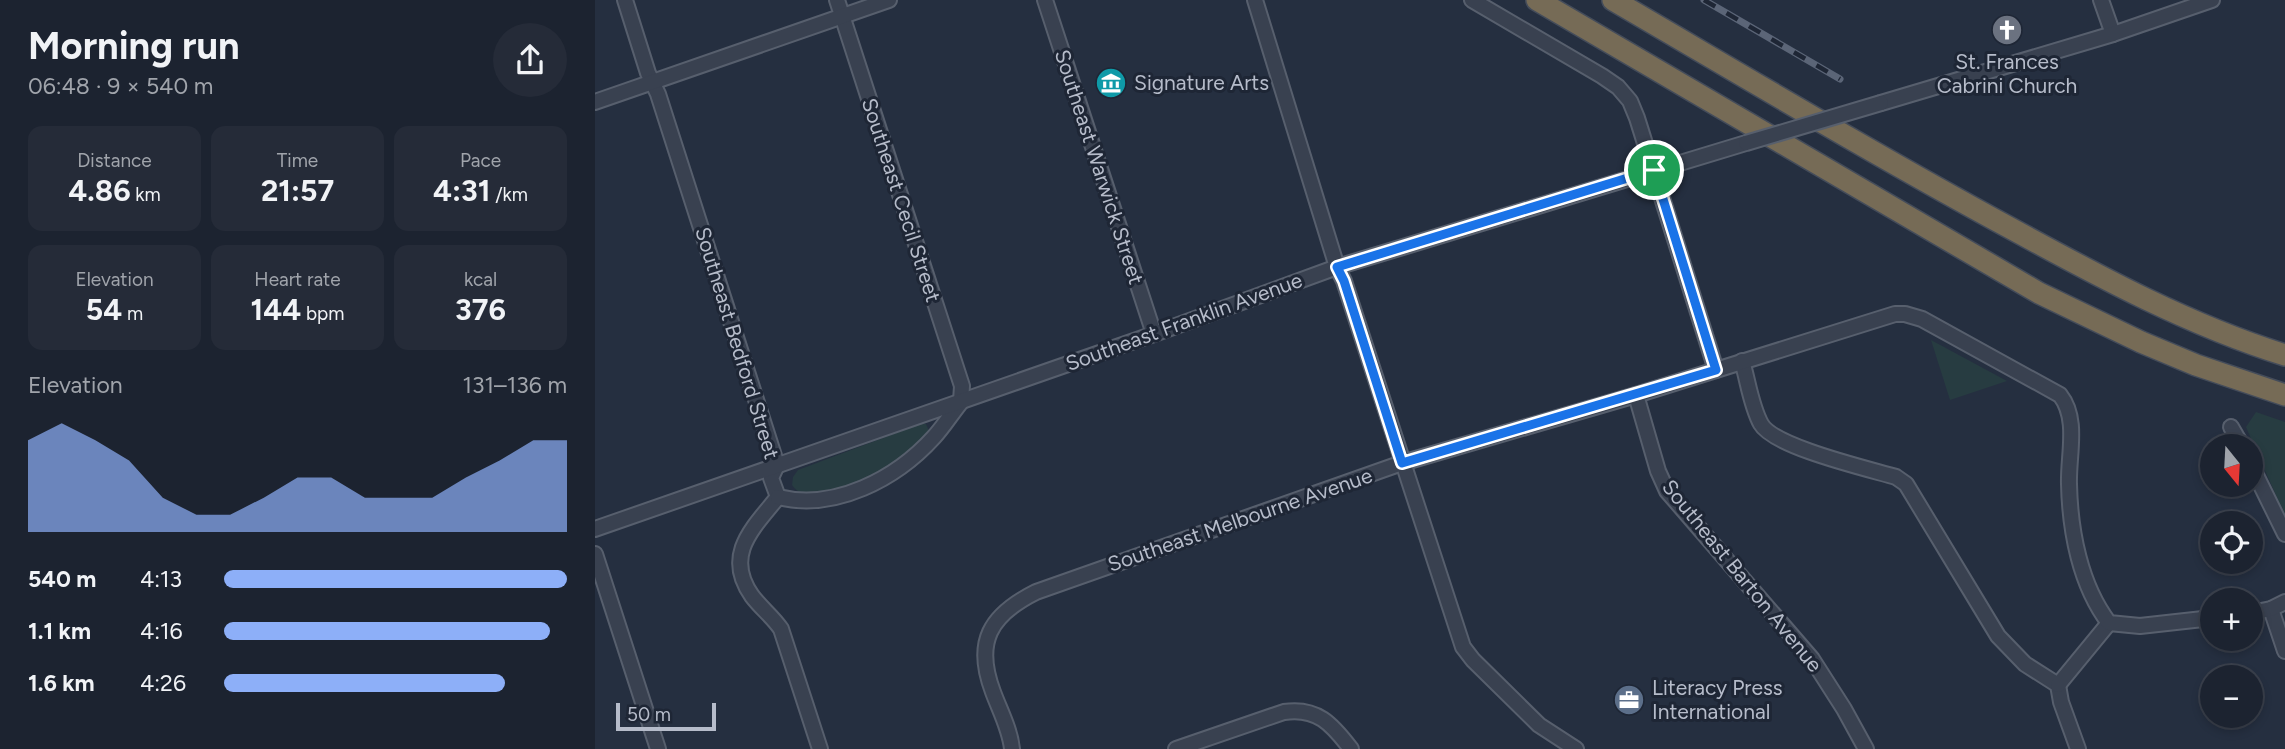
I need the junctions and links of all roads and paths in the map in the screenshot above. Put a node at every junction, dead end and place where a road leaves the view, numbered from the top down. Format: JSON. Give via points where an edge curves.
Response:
{"nodes":[{"id":1,"x":625,"y":0,"type":"edge"},
{"id":2,"x":837,"y":0,"type":"edge"},
{"id":3,"x":889,"y":0,"type":"edge"},
{"id":4,"x":1045,"y":0,"type":"edge"},
{"id":5,"x":1255,"y":0,"type":"edge"},
{"id":6,"x":1472,"y":0,"type":"edge"},
{"id":7,"x":1537,"y":0,"type":"edge"},
{"id":8,"x":1613,"y":0,"type":"edge"},
{"id":9,"x":2101,"y":0,"type":"edge"},
{"id":10,"x":2211,"y":0,"type":"edge"},
{"id":11,"x":842,"y":16,"type":"junction"},
{"id":12,"x":2113,"y":34,"type":"junction"},
{"id":13,"x":653,"y":83,"type":"junction"},
{"id":14,"x":595,"y":102,"type":"edge"},
{"id":15,"x":1654,"y":170,"type":"junction"},
{"id":16,"x":1337,"y":267,"type":"junction"},
{"id":17,"x":1154,"y":334,"type":"junction"},
{"id":18,"x":2285,"y":355,"type":"edge"},
{"id":19,"x":1742,"y":361,"type":"junction"},
{"id":20,"x":1716,"y":370,"type":"junction"},
{"id":21,"x":1636,"y":394,"type":"junction"},
{"id":22,"x":2285,"y":395,"type":"edge"},
{"id":23,"x":961,"y":401,"type":"junction"},
{"id":24,"x":2231,"y":427,"type":"dead end"},
{"id":25,"x":2235,"y":434,"type":"edge"},
{"id":26,"x":1402,"y":463,"type":"junction"},
{"id":27,"x":777,"y":465,"type":"junction"},
{"id":28,"x":2263,"y":489,"type":"edge"},
{"id":29,"x":778,"y":497,"type":"junction"},
{"id":30,"x":595,"y":528,"type":"edge"},
{"id":31,"x":2285,"y":534,"type":"edge"},
{"id":32,"x":595,"y":554,"type":"edge"},
{"id":33,"x":2285,"y":602,"type":"edge"},
{"id":34,"x":2271,"y":609,"type":"junction"},
{"id":35,"x":2263,"y":611,"type":"edge"},
{"id":36,"x":2200,"y":619,"type":"edge"},
{"id":37,"x":2109,"y":623,"type":"junction"},
{"id":38,"x":2285,"y":651,"type":"edge"},
{"id":39,"x":2058,"y":685,"type":"junction"},
{"id":40,"x":658,"y":749,"type":"edge"},
{"id":41,"x":820,"y":749,"type":"edge"},
{"id":42,"x":1011,"y":749,"type":"edge"},
{"id":43,"x":1176,"y":749,"type":"edge"},
{"id":44,"x":1351,"y":749,"type":"edge"},
{"id":45,"x":1576,"y":749,"type":"edge"},
{"id":46,"x":1866,"y":749,"type":"edge"},
{"id":47,"x":2078,"y":749,"type":"edge"}],
"edges":[{"from":1,"to":13,"type":"street","name":"Southeast Bedford Street"},
{"from":2,"to":11,"type":"street","name":"Southeast Cecil Street"},
{"from":3,"to":11,"type":"street"},
{"from":4,"to":17,"type":"street","name":"Southeast Warwick Street"},
{"from":5,"to":16,"type":"street"},
{"from":6,"to":15,"type":"street","via":[[1618,87],[1630,101]]},
{"from":7,"to":22,"type":"highway","via":[[2039,293],[2196,365]]},
{"from":8,"to":18,"type":"highway","via":[[2076,265],[2168,310]]},
{"from":9,"to":12,"type":"street"},
{"from":10,"to":12,"type":"street","name":"Southeast Franklin Avenue"},
{"from":11,"to":13,"type":"street"},
{"from":11,"to":23,"type":"street","name":"Southeast Cecil Street","via":[[962,386]]},
{"from":12,"to":15,"type":"street","name":"Southeast Franklin Avenue","bridge":true},
{"from":13,"to":14,"type":"street"},
{"from":13,"to":27,"type":"street","name":"Southeast Bedford Street"},
{"from":15,"to":16,"type":"street","name":"Southeast Franklin Avenue"},
{"from":15,"to":20,"type":"street"},
{"from":16,"to":17,"type":"street","name":"Southeast Franklin Avenue"},
{"from":16,"to":26,"type":"street"},
{"from":17,"to":23,"type":"street","name":"Southeast Franklin Avenue"},
{"from":19,"to":20,"type":"street","name":"Southeast Melbourne Avenue"},
{"from":19,"to":37,"type":"street","name":"Southeast Melbourne Avenue","via":[[1885,316],[1905,314],[2060,395],[2069,406],[2071,427],[2071,521],[2091,592]]},
{"from":19,"to":39,"type":"street","via":[[1768,433],[1906,484],[1998,636],[2025,664]]},
{"from":20,"to":21,"type":"street","name":"Southeast Melbourne Avenue"},
{"from":21,"to":26,"type":"street","name":"Southeast Melbourne Avenue"},
{"from":21,"to":46,"type":"street","name":"Southeast Barton Avenue","via":[[1667,491],[1812,659]]},
{"from":23,"to":27,"type":"street","name":"Southeast Franklin Avenue"},
{"from":23,"to":29,"type":"street","via":[[934,437],[870,484],[816,502]]},
{"from":24,"to":25,"type":"street"},
{"from":26,"to":42,"type":"street","name":"Southeast Melbourne Avenue","via":[[1036,592],[1007,608],[990,630],[985,657]]},
{"from":26,"to":45,"type":"street","via":[[1464,649],[1539,725]]},
{"from":27,"to":29,"type":"street","name":"Southeast Bedford Street","via":[[771,478]]},
{"from":27,"to":30,"type":"street","name":"Southeast Franklin Avenue"},
{"from":28,"to":31,"type":"street"},
{"from":29,"to":41,"type":"street","via":[[746,540],[740,570],[753,598],[781,629]]},
{"from":32,"to":40,"type":"street"},
{"from":33,"to":34,"type":"street"},
{"from":34,"to":35,"type":"street"},
{"from":34,"to":38,"type":"street"},
{"from":36,"to":37,"type":"street","via":[[2140,626]]},
{"from":37,"to":39,"type":"street"},
{"from":39,"to":47,"type":"street"},
{"from":43,"to":44,"type":"street","via":[[1298,710],[1315,713]]}]}
